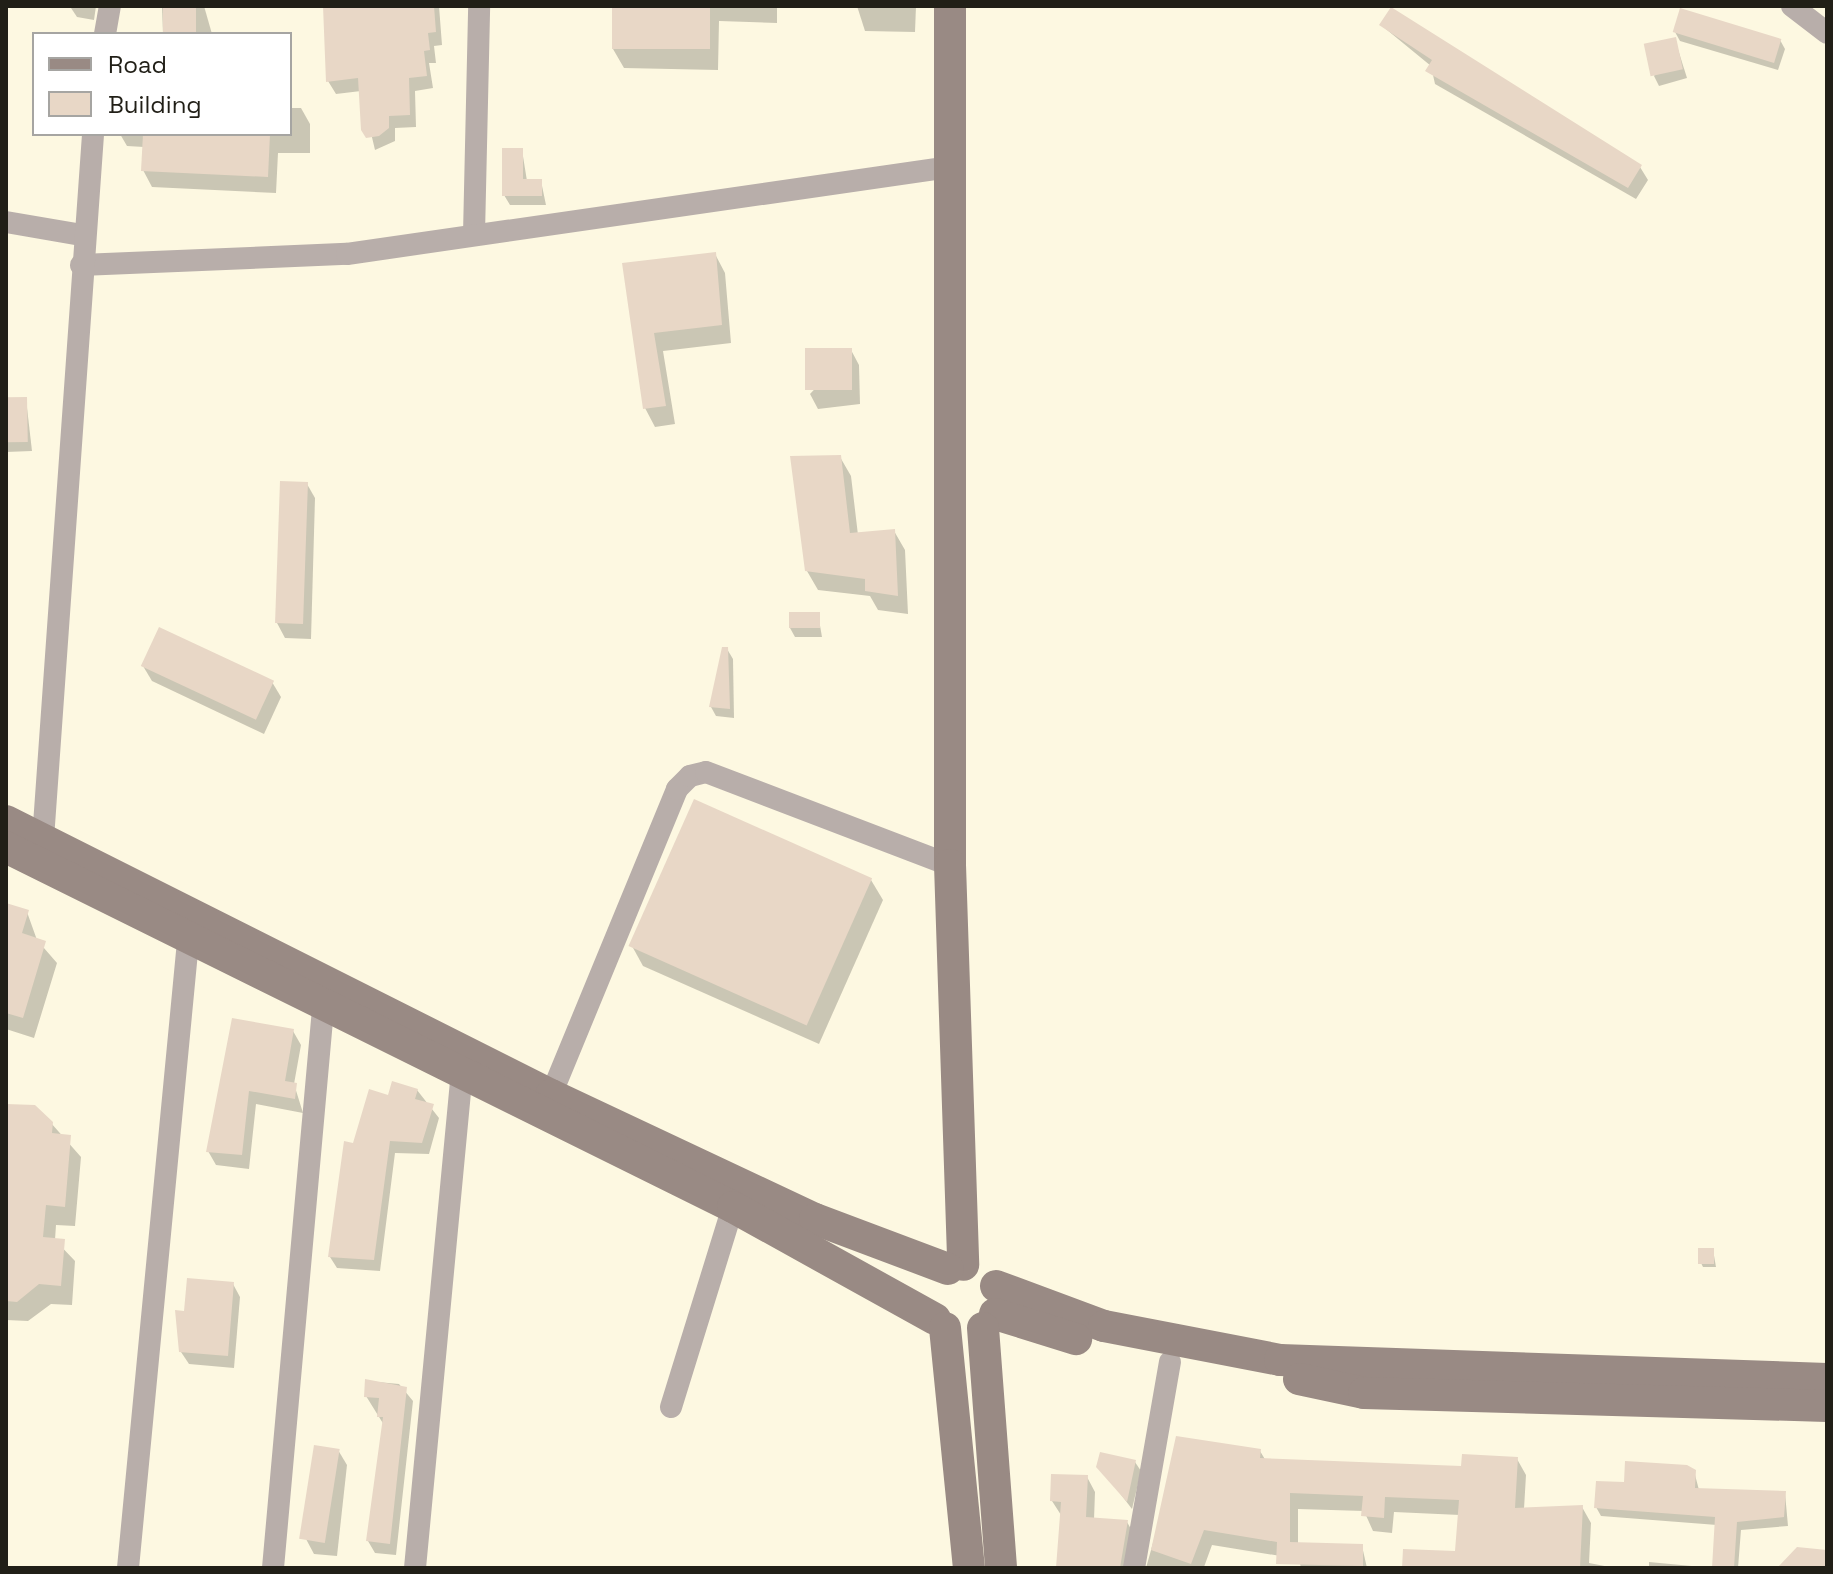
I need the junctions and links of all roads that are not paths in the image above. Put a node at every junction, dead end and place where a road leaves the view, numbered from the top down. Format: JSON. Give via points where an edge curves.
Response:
{"nodes":[{"id":1,"x":110,"y":6,"type":"edge"},
{"id":2,"x":479,"y":6,"type":"edge"},
{"id":3,"x":950,"y":6,"type":"edge"},
{"id":4,"x":1792,"y":6,"type":"edge"},
{"id":5,"x":105,"y":32,"type":"edge"},
{"id":6,"x":1827,"y":33,"type":"edge"},
{"id":7,"x":93,"y":136,"type":"edge"},
{"id":8,"x":949,"y":167,"type":"junction"},
{"id":9,"x":6,"y":222,"type":"edge"},
{"id":10,"x":474,"y":234,"type":"junction"},
{"id":11,"x":81,"y":235,"type":"junction"},
{"id":12,"x":81,"y":265,"type":"junction"},
{"id":13,"x":6,"y":821,"type":"edge"},
{"id":14,"x":43,"y":839,"type":"junction"},
{"id":15,"x":6,"y":847,"type":"edge"},
{"id":16,"x":950,"y":865,"type":"junction"},
{"id":17,"x":188,"y":942,"type":"junction"},
{"id":18,"x":323,"y":1009,"type":"junction"},
{"id":19,"x":461,"y":1077,"type":"junction"},
{"id":20,"x":551,"y":1095,"type":"junction"},
{"id":21,"x":733,"y":1207,"type":"junction"},
{"id":22,"x":956,"y":1267,"type":"junction"},
{"id":23,"x":991,"y":1309,"type":"junction"},
{"id":24,"x":940,"y":1323,"type":"junction"},
{"id":25,"x":1170,"y":1362,"type":"junction"},
{"id":26,"x":1827,"y":1379,"type":"edge"},
{"id":27,"x":1827,"y":1406,"type":"edge"},
{"id":28,"x":671,"y":1407,"type":"dead end"},
{"id":29,"x":273,"y":1566,"type":"edge"},
{"id":30,"x":128,"y":1568,"type":"edge"},
{"id":31,"x":296,"y":1568,"type":"edge"},
{"id":32,"x":415,"y":1568,"type":"edge"},
{"id":33,"x":969,"y":1568,"type":"edge"},
{"id":34,"x":1001,"y":1568,"type":"edge"},
{"id":35,"x":1134,"y":1568,"type":"edge"}],
"edges":[{"from":1,"to":5,"type":"street"},
{"from":2,"to":10,"type":"street"},
{"from":3,"to":8,"type":"main road"},
{"from":4,"to":6,"type":"street"},
{"from":7,"to":11,"type":"street"},
{"from":8,"to":10,"type":"street"},
{"from":8,"to":16,"type":"main road"},
{"from":9,"to":11,"type":"street"},
{"from":10,"to":12,"type":"street","via":[[307,258]]},
{"from":11,"to":12,"type":"street"},
{"from":12,"to":14,"type":"street"},
{"from":13,"to":14,"type":"main road"},
{"from":14,"to":20,"type":"main road"},
{"from":15,"to":17,"type":"main road"},
{"from":16,"to":20,"type":"street","via":[[706,772],[690,776],[677,789]]},
{"from":16,"to":22,"type":"main road"},
{"from":17,"to":18,"type":"main road"},
{"from":17,"to":30,"type":"street"},
{"from":18,"to":19,"type":"main road"},
{"from":18,"to":29,"type":"street"},
{"from":19,"to":21,"type":"main road"},
{"from":19,"to":32,"type":"street"},
{"from":20,"to":22,"type":"main road","via":[[815,1219]]},
{"from":21,"to":24,"type":"main road"},
{"from":21,"to":28,"type":"street"},
{"from":22,"to":23,"type":"main road"},
{"from":22,"to":24,"type":"main road","via":[[933,1285]]},
{"from":23,"to":24,"type":"main road"},
{"from":23,"to":25,"type":"main road"},
{"from":23,"to":26,"type":"main road","via":[[1280,1360]]},
{"from":23,"to":34,"type":"main road"},
{"from":24,"to":33,"type":"main road"},
{"from":25,"to":27,"type":"main road","via":[[1364,1393]]},
{"from":25,"to":35,"type":"street"},
{"from":29,"to":31,"type":"street"}]}
